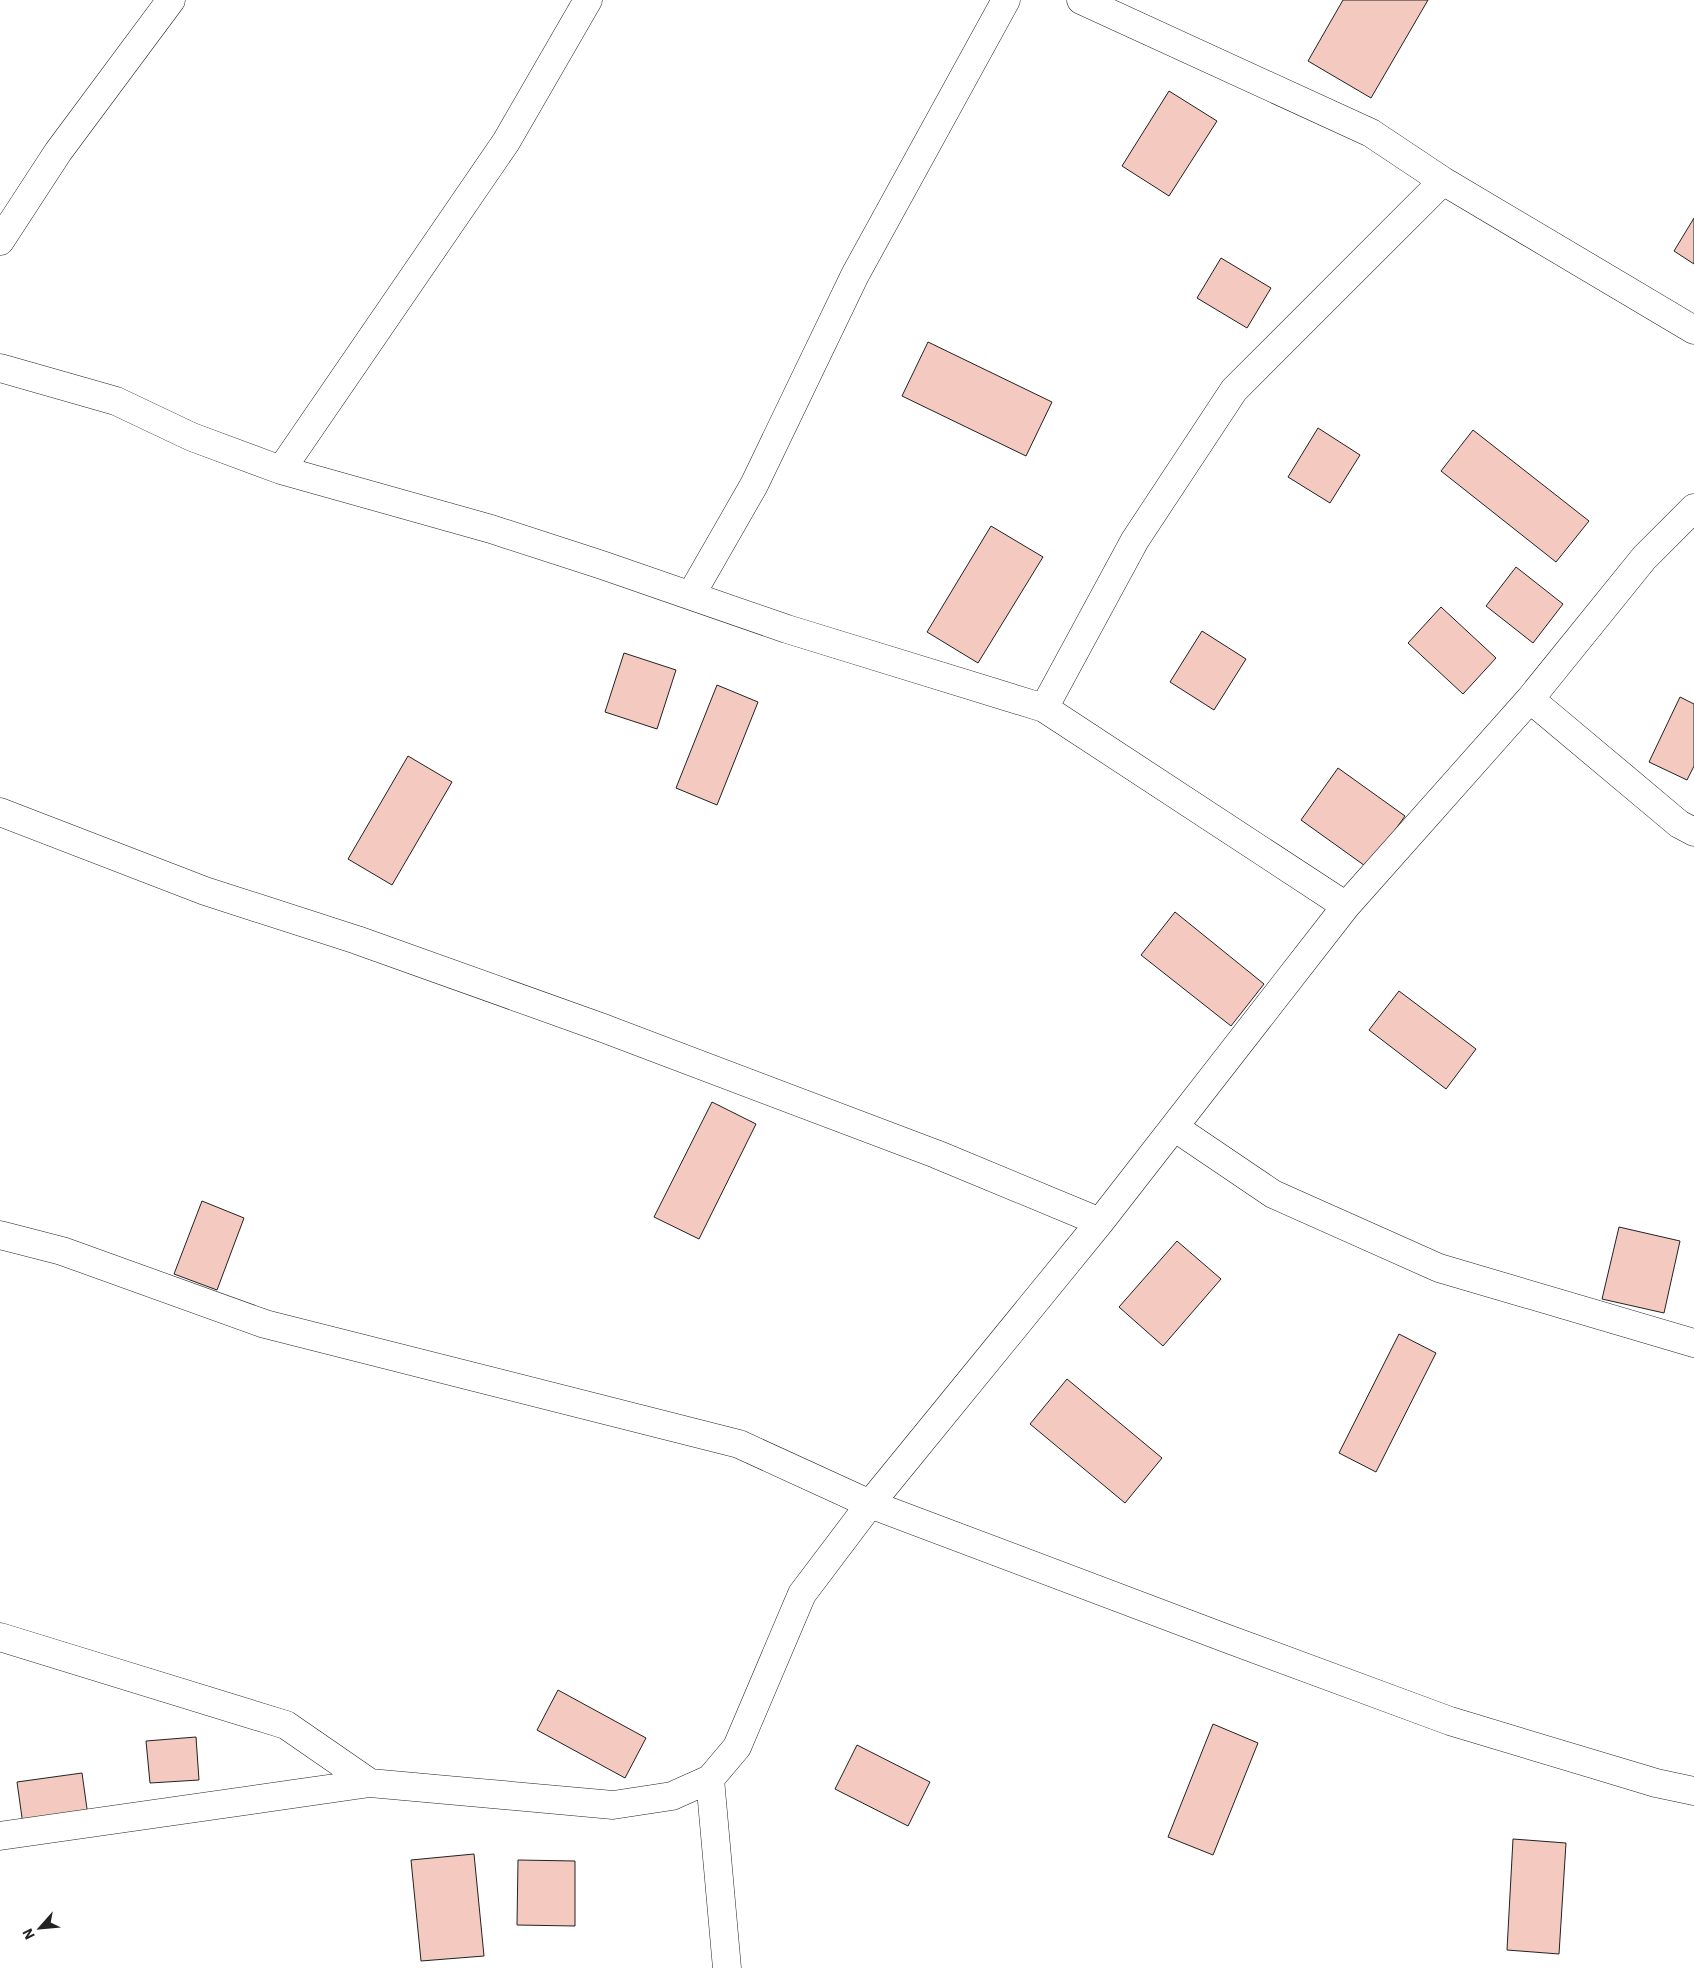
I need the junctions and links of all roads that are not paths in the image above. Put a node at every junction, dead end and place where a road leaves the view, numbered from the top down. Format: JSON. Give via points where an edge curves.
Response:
{"nodes":[{"id":1,"x":171,"y":0,"type":"edge"},
{"id":2,"x":588,"y":0,"type":"edge"},
{"id":3,"x":1006,"y":0,"type":"edge"},
{"id":4,"x":1081,"y":0,"type":"edge"},
{"id":5,"x":1443,"y":181,"type":"junction"},
{"id":6,"x":0,"y":241,"type":"edge"},
{"id":7,"x":1694,"y":330,"type":"edge"},
{"id":8,"x":0,"y":368,"type":"edge"},
{"id":9,"x":281,"y":470,"type":"junction"},
{"id":10,"x":1694,"y":508,"type":"edge"},
{"id":11,"x":691,"y":596,"type":"junction"},
{"id":12,"x":1530,"y":699,"type":"junction"},
{"id":13,"x":1044,"y":708,"type":"junction"},
{"id":14,"x":0,"y":812,"type":"edge"},
{"id":15,"x":1694,"y":832,"type":"edge"},
{"id":16,"x":1346,"y":906,"type":"junction"},
{"id":17,"x":1174,"y":1127,"type":"junction"},
{"id":18,"x":1100,"y":1222,"type":"junction"},
{"id":19,"x":0,"y":1235,"type":"edge"},
{"id":20,"x":1694,"y":1343,"type":"edge"},
{"id":21,"x":870,"y":1504,"type":"junction"},
{"id":22,"x":0,"y":1637,"type":"edge"},
{"id":23,"x":710,"y":1779,"type":"junction"},
{"id":24,"x":370,"y":1783,"type":"junction"},
{"id":25,"x":1694,"y":1791,"type":"edge"},
{"id":26,"x":0,"y":1836,"type":"edge"},
{"id":27,"x":727,"y":1968,"type":"edge"}],
"edges":[{"from":1,"to":6,"type":"street","via":[[58,152]]},
{"from":2,"to":9,"type":"street","via":[[506,142]]},
{"from":3,"to":11,"type":"street","via":[[856,275],[754,485]]},
{"from":4,"to":5,"type":"street","via":[[1371,133]]},
{"from":5,"to":7,"type":"street"},
{"from":5,"to":13,"type":"street","via":[[1234,390],[1135,540]]},
{"from":8,"to":9,"type":"street","via":[[116,401],[192,437]]},
{"from":9,"to":11,"type":"street","via":[[492,529]]},
{"from":10,"to":12,"type":"street","via":[[1644,558]]},
{"from":11,"to":13,"type":"street"},
{"from":12,"to":15,"type":"street","via":[[1679,824]]},
{"from":12,"to":16,"type":"street"},
{"from":13,"to":16,"type":"street"},
{"from":14,"to":18,"type":"street","via":[[205,890],[357,940],[603,1028],[936,1154]]},
{"from":16,"to":17,"type":"street"},
{"from":17,"to":18,"type":"street"},
{"from":17,"to":20,"type":"street","via":[[1273,1194],[1439,1268]]},
{"from":18,"to":21,"type":"street"},
{"from":19,"to":21,"type":"street","via":[[62,1250],[266,1324],[739,1444]]},
{"from":21,"to":23,"type":"street","via":[[802,1594],[737,1747]]},
{"from":21,"to":25,"type":"street","via":[[1450,1721],[1656,1783]]},
{"from":22,"to":24,"type":"street","via":[[286,1725]]},
{"from":23,"to":24,"type":"street","via":[[672,1796],[613,1805]]},
{"from":23,"to":27,"type":"street"},
{"from":24,"to":26,"type":"street"}]}
